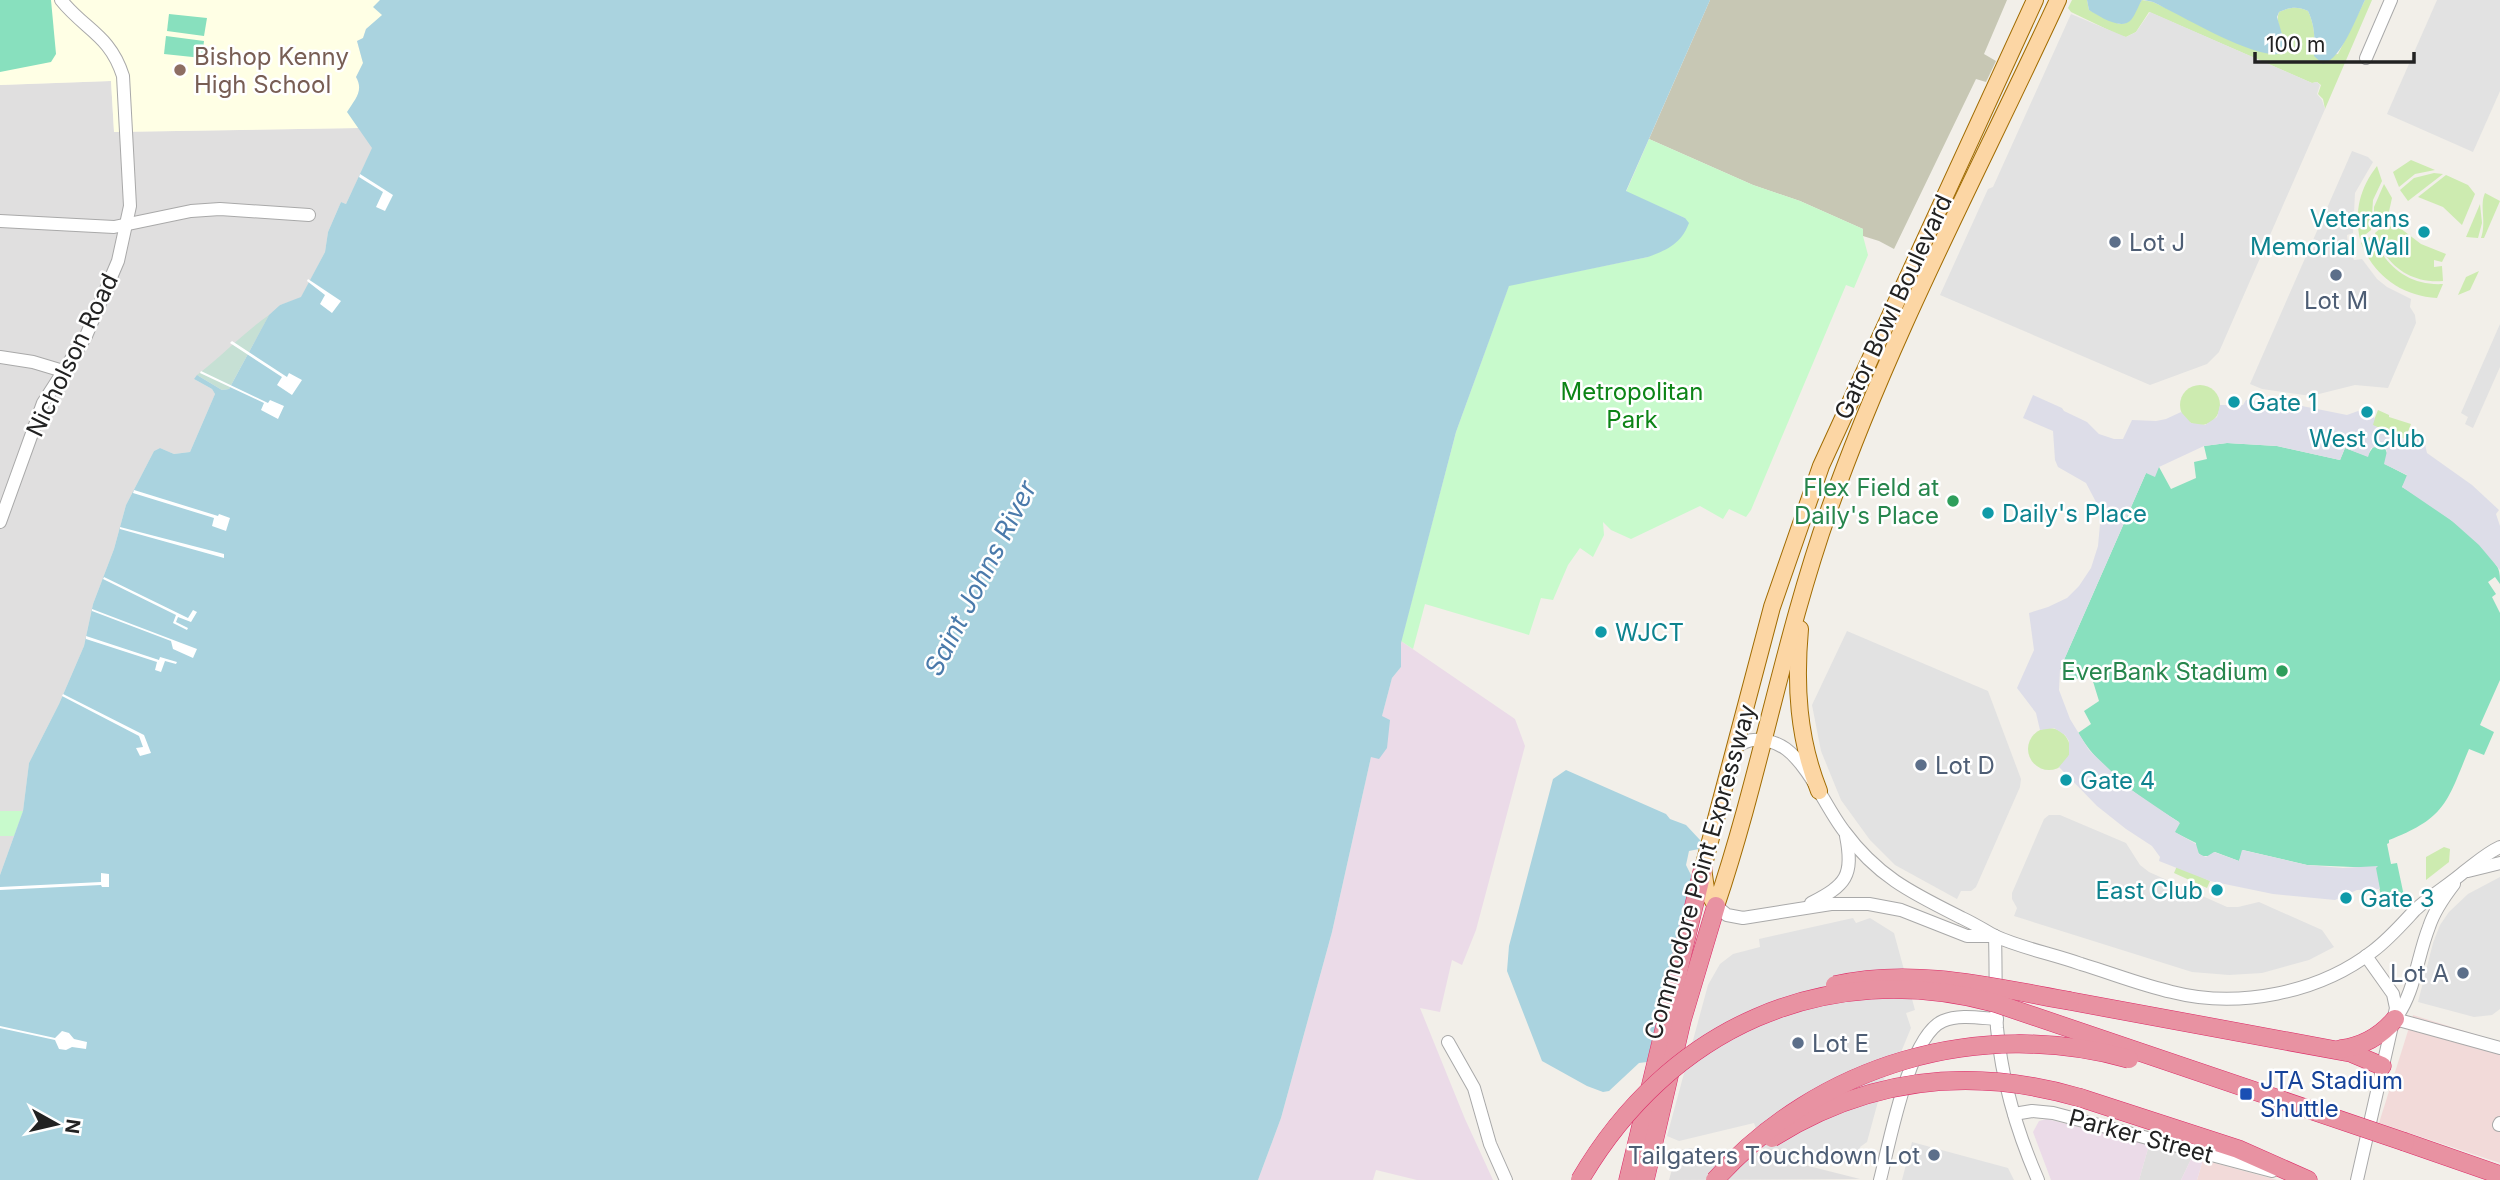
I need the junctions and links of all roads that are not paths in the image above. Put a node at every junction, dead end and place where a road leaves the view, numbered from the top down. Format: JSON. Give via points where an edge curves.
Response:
{"nodes":[{"id":1,"x":61,"y":0,"type":"edge"},
{"id":2,"x":2035,"y":0,"type":"edge"},
{"id":3,"x":2058,"y":0,"type":"edge"},
{"id":4,"x":2391,"y":0,"type":"edge"},
{"id":5,"x":2366,"y":58,"type":"dead end"},
{"id":6,"x":309,"y":215,"type":"dead end"},
{"id":7,"x":0,"y":221,"type":"edge"},
{"id":8,"x":127,"y":224,"type":"junction"},
{"id":9,"x":0,"y":357,"type":"edge"},
{"id":10,"x":63,"y":371,"type":"junction"},
{"id":11,"x":0,"y":522,"type":"edge"},
{"id":12,"x":1806,"y":579,"type":"junction"},
{"id":13,"x":1768,"y":621,"type":"joint"},
{"id":14,"x":1764,"y":741,"type":"junction"},
{"id":15,"x":1733,"y":751,"type":"junction"},
{"id":16,"x":1819,"y":791,"type":"junction"},
{"id":17,"x":1846,"y":834,"type":"junction"},
{"id":18,"x":2500,"y":847,"type":"edge"},
{"id":19,"x":2500,"y":863,"type":"edge"},
{"id":20,"x":1703,"y":868,"type":"junction"},
{"id":21,"x":2464,"y":872,"type":"junction"},
{"id":22,"x":1716,"y":906,"type":"junction"},
{"id":23,"x":1802,"y":908,"type":"junction"},
{"id":24,"x":1995,"y":936,"type":"junction"},
{"id":25,"x":2366,"y":956,"type":"junction"},
{"id":26,"x":1770,"y":1010,"type":"junction"},
{"id":27,"x":1997,"y":1019,"type":"junction"},
{"id":28,"x":2395,"y":1020,"type":"junction"},
{"id":29,"x":1448,"y":1042,"type":"dead end"},
{"id":30,"x":2500,"y":1048,"type":"edge"},
{"id":31,"x":2329,"y":1049,"type":"junction"},
{"id":32,"x":2382,"y":1066,"type":"junction"},
{"id":33,"x":2014,"y":1114,"type":"junction"},
{"id":34,"x":2403,"y":1147,"type":"junction"},
{"id":35,"x":2500,"y":1175,"type":"edge"},
{"id":36,"x":1506,"y":1180,"type":"edge"},
{"id":37,"x":1580,"y":1180,"type":"edge"},
{"id":38,"x":1628,"y":1180,"type":"edge"},
{"id":39,"x":1645,"y":1180,"type":"edge"},
{"id":40,"x":1715,"y":1180,"type":"edge"},
{"id":41,"x":1721,"y":1180,"type":"edge"},
{"id":42,"x":1880,"y":1180,"type":"edge"},
{"id":43,"x":2038,"y":1180,"type":"edge"},
{"id":44,"x":2307,"y":1180,"type":"edge"},
{"id":45,"x":2357,"y":1180,"type":"edge"},
{"id":46,"x":2482,"y":1180,"type":"edge"}],
"edges":[{"from":1,"to":8,"type":"street","name":"Nicholson Road","via":[[104,40],[122,76],[130,206]]},
{"from":2,"to":13,"type":"main road","name":"Gator Bowl Boulevard","via":[[1839,422]]},
{"from":3,"to":12,"type":"main road","name":"Gator Bowl Boulevard","via":[[1885,367],[1840,477]]},
{"from":4,"to":5,"type":"street"},
{"from":6,"to":8,"type":"street","via":[[220,209]]},
{"from":7,"to":8,"type":"street","via":[[114,228]]},
{"from":8,"to":10,"type":"street","name":"Nicholson Road","via":[[101,305]]},
{"from":9,"to":10,"type":"street"},
{"from":10,"to":11,"type":"street","name":"Nicholson Road","via":[[34,425]]},
{"from":12,"to":14,"type":"main road","name":"Commodore Point Expressway"},
{"from":12,"to":16,"type":"main road","via":[[1797,693],[1804,743]]},
{"from":13,"to":15,"type":"main road","name":"Commodore Point Expressway"},
{"from":14,"to":15,"type":"street","via":[[1747,741]]},
{"from":14,"to":16,"type":"street","via":[[1787,750]]},
{"from":14,"to":22,"type":"main road","name":"Commodore Point Expressway"},
{"from":15,"to":20,"type":"main road","name":"Commodore Point Expressway"},
{"from":16,"to":17,"type":"street"},
{"from":17,"to":23,"type":"street","via":[[1849,863],[1845,879],[1832,892]]},
{"from":17,"to":24,"type":"street","via":[[1898,885]]},
{"from":18,"to":21,"type":"street"},
{"from":19,"to":21,"type":"street"},
{"from":20,"to":22,"type":"main road","via":[[1706,889]]},
{"from":20,"to":38,"type":"highway","name":"Commodore Point Expressway"},
{"from":21,"to":25,"type":"street"},
{"from":21,"to":28,"type":"street","via":[[2432,918],[2407,998]]},
{"from":22,"to":23,"type":"street","via":[[1738,918]]},
{"from":22,"to":39,"type":"highway","name":"Commodore Point Expressway","via":[[1682,1020]]},
{"from":23,"to":24,"type":"street","via":[[1840,903],[1879,905],[1967,936]]},
{"from":24,"to":25,"type":"street","via":[[2173,993],[2222,999],[2303,987]]},
{"from":24,"to":27,"type":"street"},
{"from":25,"to":28,"type":"street","via":[[2393,993]]},
{"from":26,"to":31,"type":"highway","bridge":true,"via":[[1826,987],[1902,977],[1955,981]]},
{"from":26,"to":34,"type":"highway","bridge":true,"via":[[1873,991],[1968,997],[2014,1009]]},
{"from":26,"to":37,"type":"highway","bridge":true,"via":[[1714,1040],[1656,1084],[1614,1128]]},
{"from":27,"to":33,"type":"street"},
{"from":27,"to":42,"type":"street","via":[[1950,1019],[1937,1024],[1923,1040],[1906,1080]]},
{"from":28,"to":30,"type":"street"},
{"from":28,"to":31,"type":"highway","via":[[2367,1042]]},
{"from":28,"to":32,"type":"street"},
{"from":29,"to":36,"type":"street","via":[[1474,1088]]},
{"from":31,"to":32,"type":"highway"},
{"from":32,"to":45,"type":"street"},
{"from":33,"to":43,"type":"street"},
{"from":33,"to":44,"type":"street","name":"Parker Street","via":[[2053,1114]]},
{"from":34,"to":35,"type":"highway"},
{"from":34,"to":40,"type":"highway","bridge":true,"via":[[2118,1056],[2059,1046],[2003,1044],[1917,1055],[1846,1081],[1779,1121]]},
{"from":34,"to":46,"type":"highway"},
{"from":41,"to":44,"type":"highway","bridge":true,"via":[[1760,1147],[1806,1119],[1850,1100],[1896,1087],[1989,1080],[2081,1098],[2238,1149]]}]}
